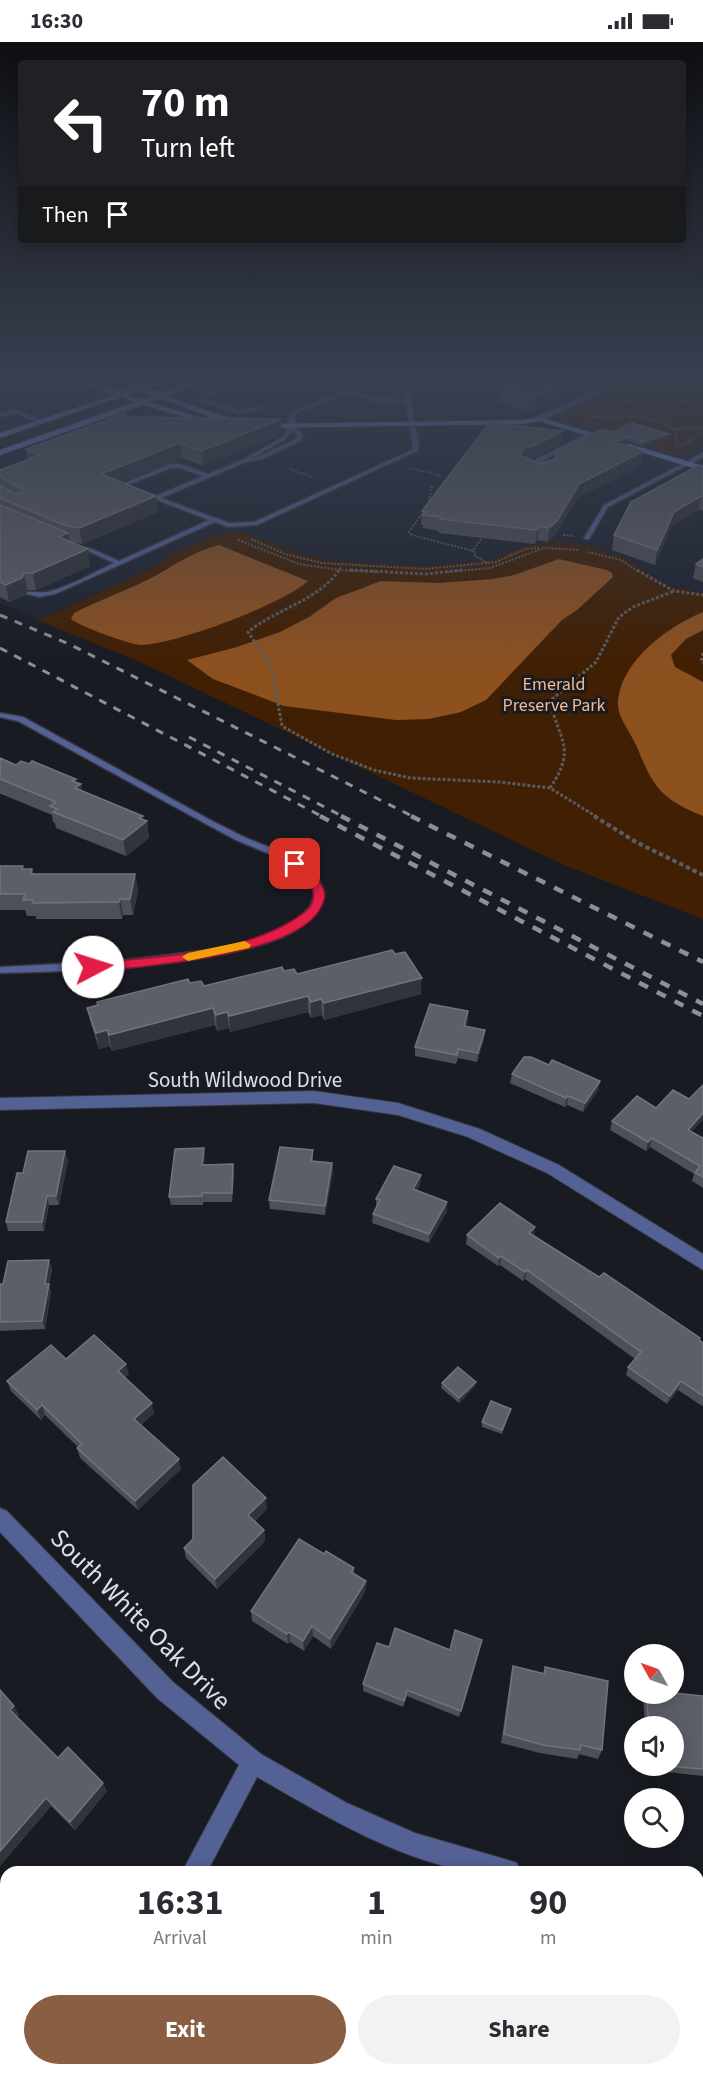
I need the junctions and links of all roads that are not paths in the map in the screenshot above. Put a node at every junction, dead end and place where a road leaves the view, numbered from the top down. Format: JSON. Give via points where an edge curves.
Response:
{"nodes":[{"id":1,"x":143,"y":477,"type":"edge"},
{"id":2,"x":207,"y":477,"type":"edge"},
{"id":3,"x":359,"y":477,"type":"edge"},
{"id":4,"x":655,"y":477,"type":"edge"},
{"id":5,"x":158,"y":497,"type":"junction"},
{"id":6,"x":215,"y":520,"type":"junction"},
{"id":7,"x":587,"y":538,"type":"dead end"},
{"id":8,"x":64,"y":544,"type":"edge"},
{"id":9,"x":119,"y":563,"type":"junction"},
{"id":10,"x":29,"y":593,"type":"edge"},
{"id":11,"x":0,"y":715,"type":"edge"},
{"id":12,"x":0,"y":970,"type":"edge"},
{"id":13,"x":0,"y":1104,"type":"edge"},
{"id":14,"x":703,"y":1263,"type":"edge"},
{"id":15,"x":0,"y":1518,"type":"edge"},
{"id":16,"x":253,"y":1762,"type":"junction"},
{"id":17,"x":197,"y":1866,"type":"edge"},
{"id":18,"x":488,"y":1866,"type":"edge"}],
"edges":[{"from":1,"to":5,"type":"lane","via":[[123,485]]},
{"from":2,"to":5,"type":"lane"},
{"from":3,"to":6,"type":"lane","via":[[255,524],[242,526]]},
{"from":4,"to":7,"type":"lane","via":[[606,506]]},
{"from":5,"to":6,"type":"lane"},
{"from":6,"to":9,"type":"lane"},
{"from":8,"to":9,"type":"lane"},
{"from":9,"to":10,"type":"lane","via":[[52,593]]},
{"from":11,"to":12,"type":"lane","via":[[20,719],[241,839],[295,864],[310,875],[320,899],[311,914],[298,924],[254,943],[225,950],[154,962]]},
{"from":13,"to":14,"type":"street","name":"South Wildwood Drive","via":[[314,1097],[398,1109],[474,1133],[553,1169]]},
{"from":15,"to":16,"type":"street","name":"South White Oak Drive","via":[[165,1690]]},
{"from":16,"to":17,"type":"street"},
{"from":16,"to":18,"type":"street","name":"South White Oak Drive","via":[[339,1811],[413,1844]]}]}
